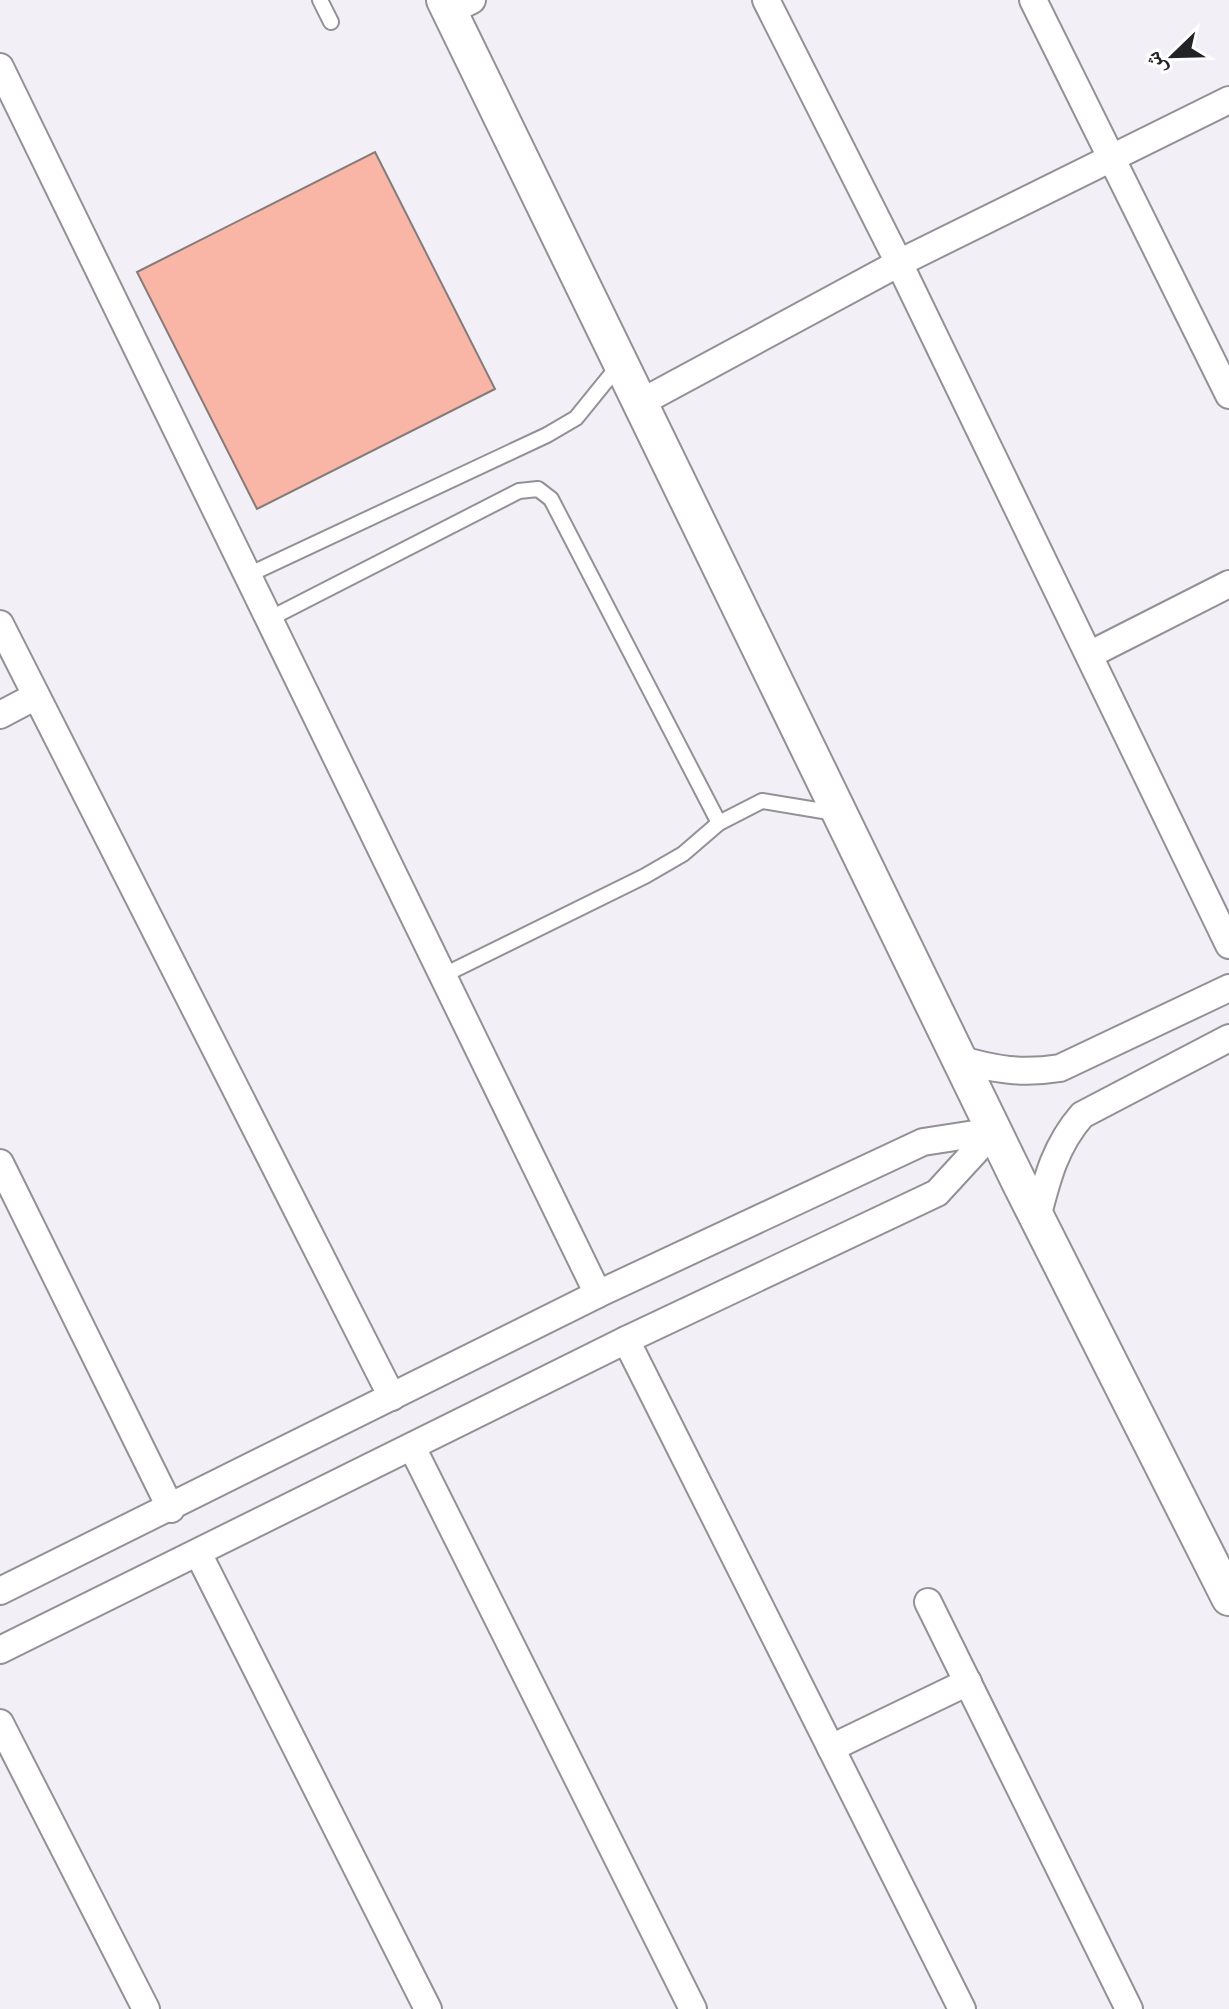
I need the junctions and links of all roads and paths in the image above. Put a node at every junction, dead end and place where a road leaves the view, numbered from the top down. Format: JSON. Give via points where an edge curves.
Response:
{"nodes":[{"id":1,"x":320,"y":0,"type":"edge"},
{"id":2,"x":766,"y":0,"type":"edge"},
{"id":3,"x":1033,"y":0,"type":"edge"},
{"id":4,"x":455,"y":4,"type":"edge"},
{"id":5,"x":331,"y":22,"type":"dead end"},
{"id":6,"x":0,"y":67,"type":"edge"},
{"id":7,"x":1229,"y":100,"type":"edge"},
{"id":8,"x":1111,"y":158,"type":"junction"},
{"id":9,"x":899,"y":263,"type":"junction"},
{"id":10,"x":619,"y":365,"type":"junction"},
{"id":11,"x":1229,"y":395,"type":"edge"},
{"id":12,"x":638,"y":404,"type":"junction"},
{"id":13,"x":248,"y":575,"type":"junction"},
{"id":14,"x":1229,"y":584,"type":"edge"},
{"id":15,"x":269,"y":619,"type":"junction"},
{"id":16,"x":0,"y":624,"type":"edge"},
{"id":17,"x":1089,"y":655,"type":"junction"},
{"id":18,"x":36,"y":696,"type":"junction"},
{"id":19,"x":0,"y":715,"type":"edge"},
{"id":20,"x":840,"y":814,"type":"junction"},
{"id":21,"x":719,"y":823,"type":"junction"},
{"id":22,"x":1229,"y":945,"type":"edge"},
{"id":23,"x":442,"y":976,"type":"junction"},
{"id":24,"x":1229,"y":988,"type":"edge"},
{"id":25,"x":1229,"y":1038,"type":"edge"},
{"id":26,"x":959,"y":1059,"type":"junction"},
{"id":27,"x":994,"y":1131,"type":"junction"},
{"id":28,"x":0,"y":1163,"type":"edge"},
{"id":29,"x":6,"y":1192,"type":"edge"},
{"id":30,"x":1037,"y":1218,"type":"junction"},
{"id":31,"x":598,"y":1294,"type":"junction"},
{"id":32,"x":626,"y":1340,"type":"junction"},
{"id":33,"x":392,"y":1397,"type":"junction"},
{"id":34,"x":413,"y":1449,"type":"junction"},
{"id":35,"x":171,"y":1509,"type":"junction"},
{"id":36,"x":198,"y":1553,"type":"junction"},
{"id":37,"x":0,"y":1591,"type":"edge"},
{"id":38,"x":1229,"y":1598,"type":"edge"},
{"id":39,"x":928,"y":1602,"type":"dead end"},
{"id":40,"x":0,"y":1650,"type":"edge"},
{"id":41,"x":968,"y":1682,"type":"junction"},
{"id":42,"x":0,"y":1723,"type":"edge"},
{"id":43,"x":831,"y":1748,"type":"junction"},
{"id":44,"x":146,"y":2009,"type":"edge"},
{"id":45,"x":428,"y":2009,"type":"edge"},
{"id":46,"x":693,"y":2009,"type":"edge"},
{"id":47,"x":962,"y":2009,"type":"edge"},
{"id":48,"x":1129,"y":2009,"type":"edge"}],
"edges":[{"from":1,"to":5,"type":"lane"},
{"from":2,"to":9,"type":"street"},
{"from":3,"to":8,"type":"street"},
{"from":4,"to":10,"type":"street"},
{"from":6,"to":13,"type":"street"},
{"from":7,"to":8,"type":"street"},
{"from":8,"to":9,"type":"street"},
{"from":8,"to":11,"type":"street"},
{"from":9,"to":12,"type":"street"},
{"from":9,"to":17,"type":"street"},
{"from":10,"to":12,"type":"street"},
{"from":10,"to":13,"type":"lane","via":[[576,418],[547,435]]},
{"from":12,"to":20,"type":"street"},
{"from":13,"to":15,"type":"street"},
{"from":14,"to":17,"type":"street"},
{"from":15,"to":21,"type":"lane","via":[[519,491],[538,489],[551,499]]},
{"from":15,"to":23,"type":"street"},
{"from":16,"to":18,"type":"street"},
{"from":17,"to":22,"type":"street"},
{"from":18,"to":19,"type":"street"},
{"from":18,"to":33,"type":"street"},
{"from":20,"to":21,"type":"lane","via":[[762,801]]},
{"from":20,"to":26,"type":"street"},
{"from":21,"to":23,"type":"lane","via":[[683,854],[645,876]]},
{"from":23,"to":31,"type":"street"},
{"from":24,"to":26,"type":"street","via":[[1060,1068],[1002,1072]]},
{"from":25,"to":30,"type":"street","via":[[1082,1115],[1064,1135]]},
{"from":26,"to":27,"type":"street"},
{"from":27,"to":30,"type":"street"},
{"from":27,"to":31,"type":"street","via":[[923,1142]]},
{"from":27,"to":32,"type":"street","via":[[937,1193]]},
{"from":28,"to":29,"type":"street"},
{"from":29,"to":35,"type":"street"},
{"from":30,"to":38,"type":"street"},
{"from":31,"to":33,"type":"street"},
{"from":32,"to":34,"type":"street"},
{"from":32,"to":43,"type":"street"},
{"from":33,"to":35,"type":"street"},
{"from":34,"to":36,"type":"street"},
{"from":34,"to":46,"type":"street"},
{"from":35,"to":37,"type":"street"},
{"from":36,"to":40,"type":"street"},
{"from":36,"to":45,"type":"street"},
{"from":39,"to":41,"type":"street"},
{"from":41,"to":43,"type":"street"},
{"from":41,"to":48,"type":"street"},
{"from":42,"to":44,"type":"street"},
{"from":43,"to":47,"type":"street"}]}
